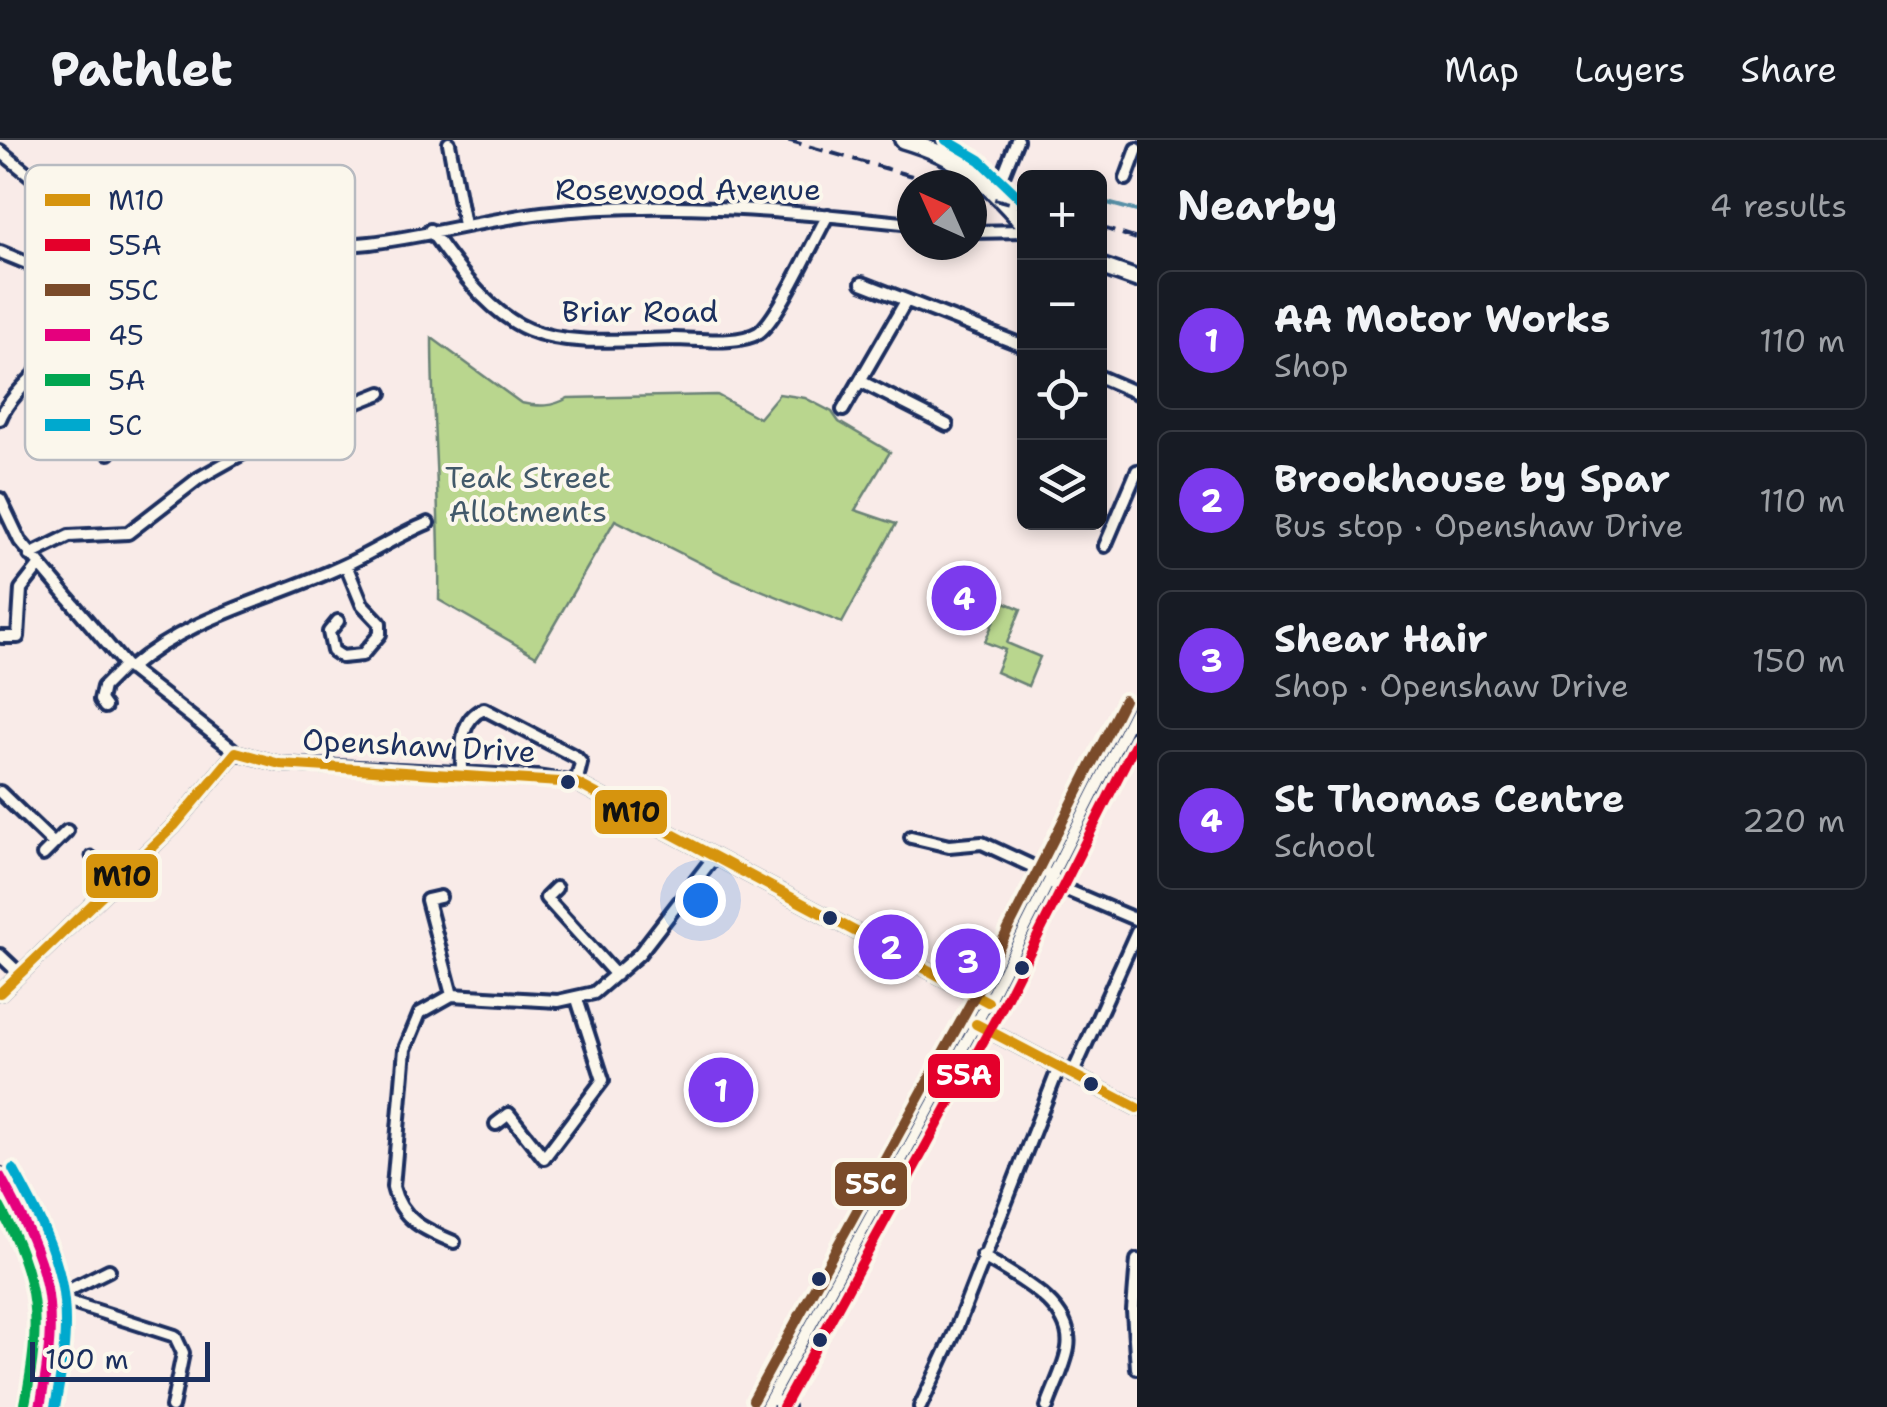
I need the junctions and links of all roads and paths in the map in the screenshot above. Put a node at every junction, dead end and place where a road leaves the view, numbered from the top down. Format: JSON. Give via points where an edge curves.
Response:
{"nodes":[{"id":1,"x":903,"y":140,"type":"edge"},
{"id":2,"x":1017,"y":140,"type":"edge"},
{"id":3,"x":449,"y":143,"type":"dead end"},
{"id":4,"x":1137,"y":149,"type":"edge"},
{"id":5,"x":0,"y":151,"type":"edge"},
{"id":6,"x":25,"y":171,"type":"edge"},
{"id":7,"x":1126,"y":178,"type":"dead end"},
{"id":8,"x":996,"y":192,"type":"junction"},
{"id":9,"x":828,"y":215,"type":"junction"},
{"id":10,"x":1017,"y":219,"type":"edge"},
{"id":11,"x":897,"y":222,"type":"edge"},
{"id":12,"x":464,"y":226,"type":"junction"},
{"id":13,"x":1017,"y":229,"type":"edge"},
{"id":14,"x":430,"y":230,"type":"junction"},
{"id":15,"x":987,"y":231,"type":"edge"},
{"id":16,"x":355,"y":243,"type":"edge"},
{"id":17,"x":0,"y":252,"type":"edge"},
{"id":18,"x":25,"y":266,"type":"edge"},
{"id":19,"x":1107,"y":268,"type":"edge"},
{"id":20,"x":1137,"y":279,"type":"edge"},
{"id":21,"x":862,"y":282,"type":"dead end"},
{"id":22,"x":906,"y":301,"type":"junction"},
{"id":23,"x":1017,"y":343,"type":"edge"},
{"id":24,"x":1107,"y":380,"type":"edge"},
{"id":25,"x":860,"y":381,"type":"junction"},
{"id":26,"x":25,"y":387,"type":"edge"},
{"id":27,"x":381,"y":393,"type":"dead end"},
{"id":28,"x":1137,"y":393,"type":"edge"},
{"id":29,"x":355,"y":403,"type":"edge"},
{"id":30,"x":843,"y":410,"type":"dead end"},
{"id":31,"x":0,"y":420,"type":"edge"},
{"id":32,"x":947,"y":425,"type":"dead end"},
{"id":33,"x":231,"y":460,"type":"edge"},
{"id":34,"x":1137,"y":471,"type":"edge"},
{"id":35,"x":0,"y":500,"type":"edge"},
{"id":36,"x":4,"y":521,"type":"edge"},
{"id":37,"x":428,"y":523,"type":"dead end"},
{"id":38,"x":1106,"y":546,"type":"dead end"},
{"id":39,"x":30,"y":555,"type":"junction"},
{"id":40,"x":346,"y":565,"type":"junction"},
{"id":41,"x":40,"y":566,"type":"junction"},
{"id":42,"x":338,"y":622,"type":"dead end"},
{"id":43,"x":1,"y":638,"type":"edge"},
{"id":44,"x":127,"y":667,"type":"junction"},
{"id":45,"x":105,"y":707,"type":"dead end"},
{"id":46,"x":1137,"y":707,"type":"edge"},
{"id":47,"x":1134,"y":724,"type":"edge"},
{"id":48,"x":236,"y":752,"type":"junction"},
{"id":49,"x":462,"y":774,"type":"junction"},
{"id":50,"x":576,"y":784,"type":"junction"},
{"id":51,"x":0,"y":792,"type":"edge"},
{"id":52,"x":67,"y":831,"type":"dead end"},
{"id":53,"x":912,"y":837,"type":"dead end"},
{"id":54,"x":54,"y":844,"type":"junction"},
{"id":55,"x":42,"y":856,"type":"dead end"},
{"id":56,"x":92,"y":856,"type":"dead end"},
{"id":57,"x":714,"y":857,"type":"junction"},
{"id":58,"x":116,"y":880,"type":"junction"},
{"id":59,"x":1052,"y":880,"type":"junction"},
{"id":60,"x":556,"y":888,"type":"dead end"},
{"id":61,"x":440,"y":897,"type":"dead end"},
{"id":62,"x":1137,"y":920,"type":"edge"},
{"id":63,"x":1137,"y":932,"type":"edge"},
{"id":64,"x":0,"y":955,"type":"edge"},
{"id":65,"x":20,"y":974,"type":"junction"},
{"id":66,"x":616,"y":975,"type":"junction"},
{"id":67,"x":0,"y":993,"type":"edge"},
{"id":68,"x":452,"y":995,"type":"junction"},
{"id":69,"x":577,"y":999,"type":"junction"},
{"id":70,"x":988,"y":1002,"type":"junction"},
{"id":71,"x":976,"y":1024,"type":"junction"},
{"id":72,"x":1058,"y":1068,"type":"junction"},
{"id":73,"x":1072,"y":1075,"type":"junction"},
{"id":74,"x":1137,"y":1108,"type":"edge"},
{"id":75,"x":496,"y":1124,"type":"dead end"},
{"id":76,"x":0,"y":1176,"type":"edge"},
{"id":77,"x":454,"y":1242,"type":"dead end"},
{"id":78,"x":982,"y":1256,"type":"junction"},
{"id":79,"x":1137,"y":1260,"type":"edge"},
{"id":80,"x":109,"y":1270,"type":"dead end"},
{"id":81,"x":54,"y":1296,"type":"junction"},
{"id":82,"x":1137,"y":1368,"type":"edge"},
{"id":83,"x":768,"y":1402,"type":"edge"},
{"id":84,"x":40,"y":1407,"type":"edge"},
{"id":85,"x":172,"y":1407,"type":"edge"},
{"id":86,"x":787,"y":1407,"type":"edge"},
{"id":87,"x":920,"y":1407,"type":"edge"},
{"id":88,"x":1047,"y":1407,"type":"edge"}],
"edges":[{"from":1,"to":8,"type":"highway","via":[[942,151]]},
{"from":2,"to":8,"type":"street"},
{"from":3,"to":12,"type":"street"},
{"from":4,"to":7,"type":"street"},
{"from":5,"to":6,"type":"street"},
{"from":8,"to":10,"type":"highway"},
{"from":9,"to":11,"type":"street","name":"Rosewood Avenue"},
{"from":9,"to":12,"type":"street","name":"Rosewood Avenue","via":[[694,209],[546,213]]},
{"from":9,"to":14,"type":"street","name":"Briar Road","via":[[770,320],[746,337],[547,338],[518,328],[474,289]]},
{"from":12,"to":14,"type":"street","name":"Rosewood Avenue"},
{"from":13,"to":15,"type":"street"},
{"from":14,"to":16,"type":"street","name":"Rosewood Avenue"},
{"from":17,"to":18,"type":"street"},
{"from":19,"to":20,"type":"highway"},
{"from":21,"to":22,"type":"street"},
{"from":22,"to":23,"type":"street"},
{"from":22,"to":25,"type":"street"},
{"from":24,"to":28,"type":"street"},
{"from":25,"to":30,"type":"street"},
{"from":25,"to":32,"type":"street"},
{"from":26,"to":31,"type":"street"},
{"from":27,"to":29,"type":"street"},
{"from":33,"to":39,"type":"street","via":[[128,533],[68,536]]},
{"from":34,"to":38,"type":"street"},
{"from":35,"to":36,"type":"street","name":"Openshaw Drive"},
{"from":36,"to":39,"type":"street","name":"Openshaw Drive"},
{"from":37,"to":40,"type":"street"},
{"from":39,"to":41,"type":"street","name":"Openshaw Drive"},
{"from":40,"to":42,"type":"street","via":[[380,634],[362,655],[342,657],[330,642]]},
{"from":40,"to":44,"type":"street","via":[[192,626]]},
{"from":41,"to":43,"type":"street","via":[[21,589],[18,637]]},
{"from":41,"to":44,"type":"street","name":"Openshaw Drive"},
{"from":44,"to":45,"type":"street","via":[[102,687]]},
{"from":44,"to":48,"type":"street","name":"Openshaw Drive"},
{"from":46,"to":47,"type":"street"},
{"from":47,"to":59,"type":"street"},
{"from":48,"to":49,"type":"street","name":"Openshaw Drive","via":[[280,764]]},
{"from":48,"to":58,"type":"street","via":[[174,826]]},
{"from":49,"to":50,"type":"street","name":"Openshaw Drive"},
{"from":49,"to":50,"type":"street","via":[[465,726],[484,709],[576,757]]},
{"from":50,"to":57,"type":"street","name":"Openshaw Drive"},
{"from":51,"to":54,"type":"street"},
{"from":52,"to":54,"type":"street"},
{"from":53,"to":59,"type":"street","via":[[949,846],[982,844]]},
{"from":54,"to":55,"type":"street"},
{"from":56,"to":58,"type":"street"},
{"from":57,"to":66,"type":"street"},
{"from":57,"to":70,"type":"street","name":"Openshaw Drive"},
{"from":58,"to":65,"type":"street"},
{"from":59,"to":62,"type":"street"},
{"from":59,"to":70,"type":"street"},
{"from":60,"to":66,"type":"street","via":[[546,898]]},
{"from":61,"to":68,"type":"street","via":[[426,900]]},
{"from":63,"to":73,"type":"street"},
{"from":64,"to":65,"type":"street"},
{"from":65,"to":67,"type":"street"},
{"from":66,"to":69,"type":"street"},
{"from":68,"to":69,"type":"street"},
{"from":68,"to":77,"type":"street","via":[[420,1012],[409,1032],[392,1186],[414,1223]]},
{"from":69,"to":75,"type":"street","via":[[602,1080],[544,1158],[510,1114]]},
{"from":70,"to":71,"type":"street"},
{"from":71,"to":72,"type":"street"},
{"from":71,"to":83,"type":"street"},
{"from":72,"to":73,"type":"street"},
{"from":72,"to":78,"type":"street"},
{"from":73,"to":74,"type":"street"},
{"from":76,"to":81,"type":"main road","via":[[36,1241]]},
{"from":78,"to":87,"type":"street"},
{"from":78,"to":88,"type":"street","via":[[1037,1291],[1060,1318],[1069,1346]]},
{"from":79,"to":82,"type":"street"},
{"from":80,"to":81,"type":"street"},
{"from":81,"to":84,"type":"main road"},
{"from":81,"to":85,"type":"street","via":[[175,1336],[183,1354]]},
{"from":83,"to":86,"type":"street"}]}
